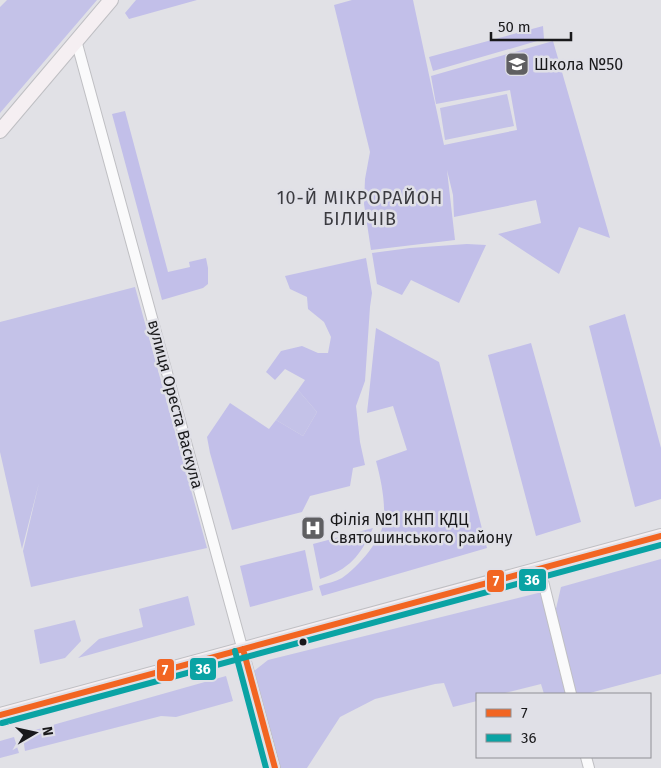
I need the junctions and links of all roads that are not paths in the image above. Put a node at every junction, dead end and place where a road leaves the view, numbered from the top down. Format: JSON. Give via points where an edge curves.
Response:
{"nodes":[{"id":1,"x":111,"y":0,"type":"edge"},
{"id":2,"x":76,"y":40,"type":"junction"},
{"id":3,"x":0,"y":131,"type":"edge"},
{"id":4,"x":661,"y":536,"type":"edge"},
{"id":5,"x":540,"y":569,"type":"junction"},
{"id":6,"x":243,"y":649,"type":"junction"},
{"id":7,"x":571,"y":693,"type":"edge"},
{"id":8,"x":0,"y":715,"type":"edge"},
{"id":9,"x":276,"y":768,"type":"edge"}],
"edges":[{"from":1,"to":2,"type":"main road"},
{"from":2,"to":3,"type":"main road"},
{"from":2,"to":6,"type":"street","name":"вулиця Ореста Васкула"},
{"from":4,"to":5,"type":"main road"},
{"from":5,"to":6,"type":"main road"},
{"from":5,"to":7,"type":"street"},
{"from":6,"to":8,"type":"main road"},
{"from":6,"to":9,"type":"street","name":"вулиця Ореста Васкула"}]}
